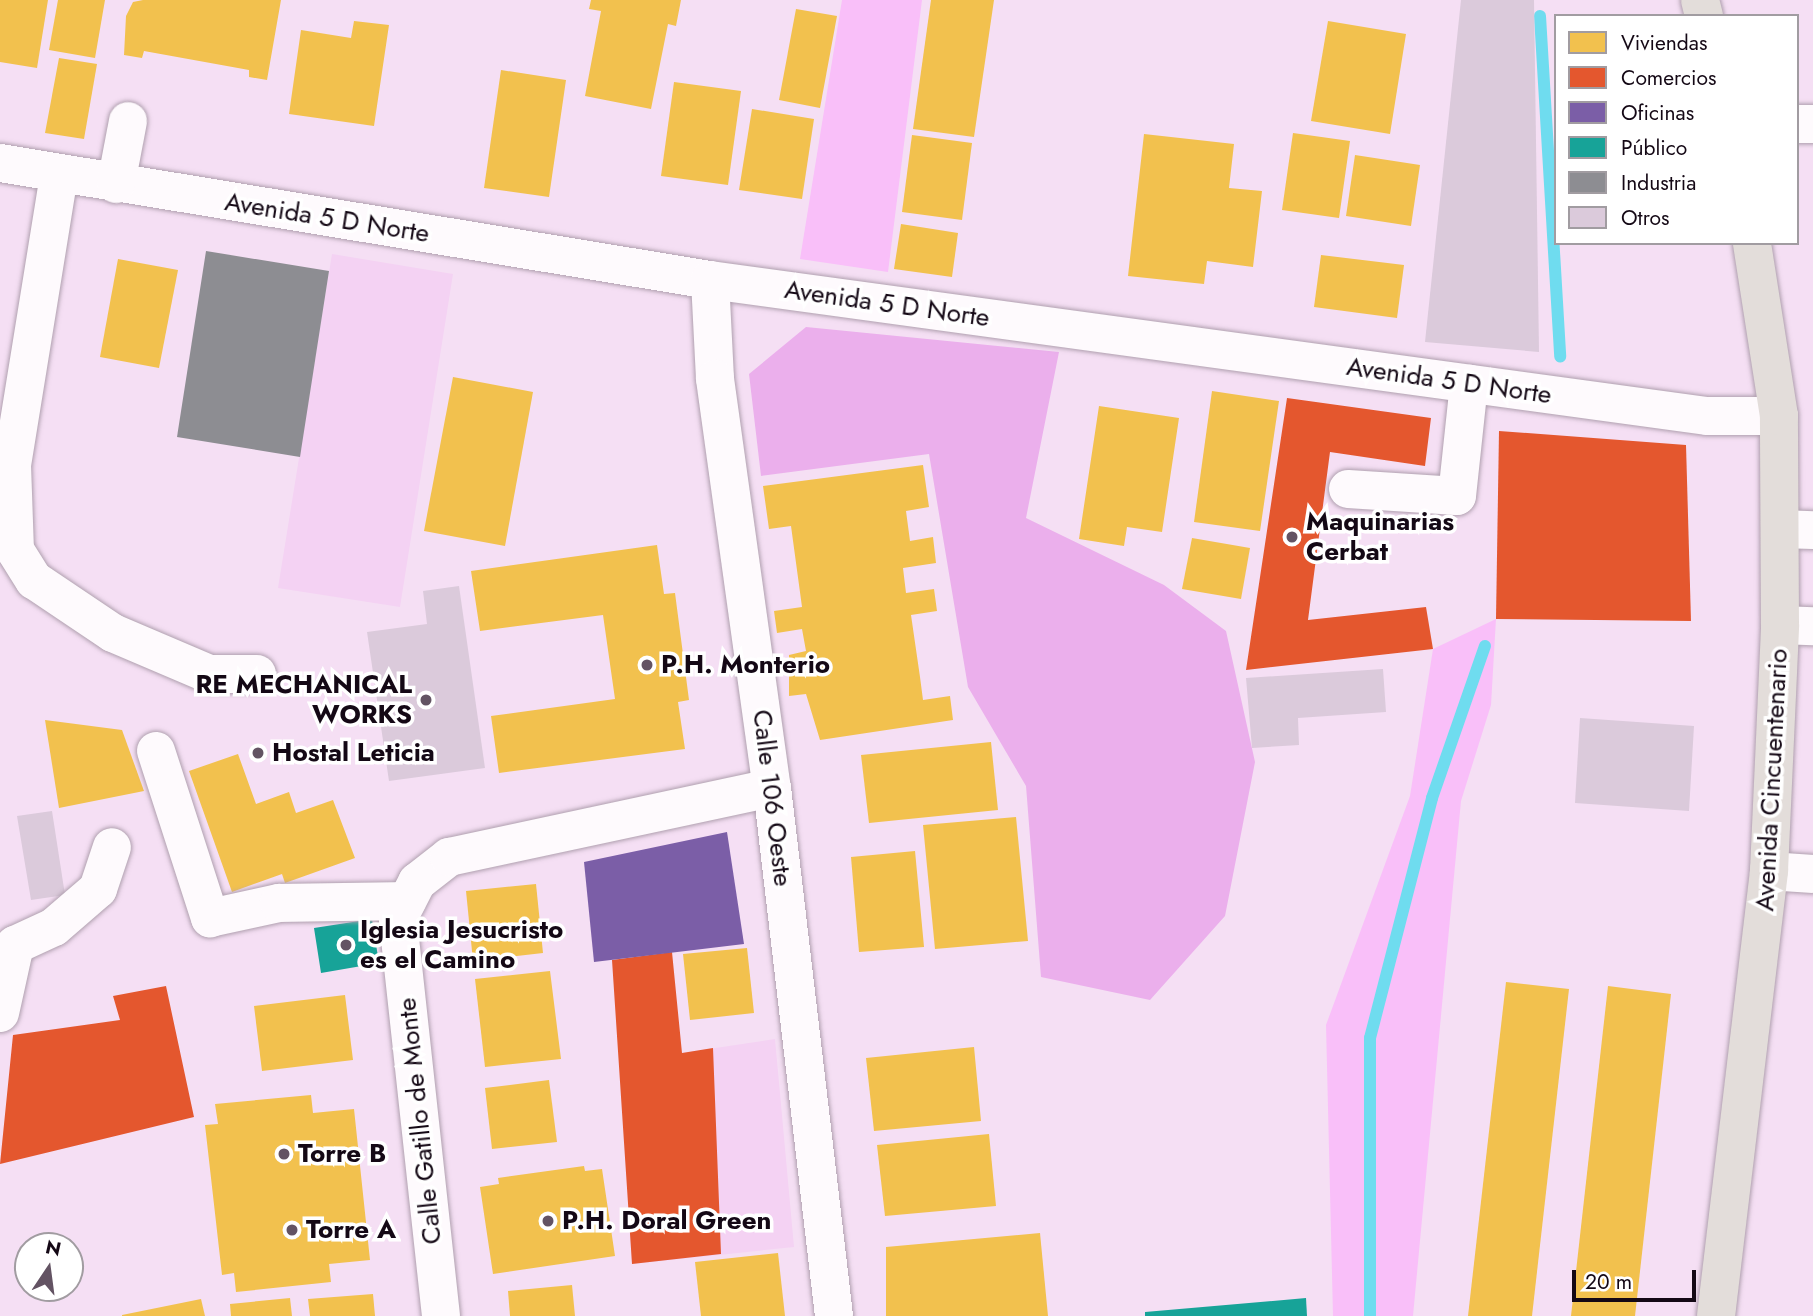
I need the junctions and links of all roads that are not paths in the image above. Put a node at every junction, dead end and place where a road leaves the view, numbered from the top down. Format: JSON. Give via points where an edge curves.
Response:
{"nodes":[{"id":1,"x":128,"y":121,"type":"dead end"},
{"id":2,"x":0,"y":163,"type":"edge"},
{"id":3,"x":59,"y":175,"type":"junction"},
{"id":4,"x":116,"y":184,"type":"junction"},
{"id":5,"x":1752,"y":245,"type":"edge"},
{"id":6,"x":710,"y":280,"type":"junction"},
{"id":7,"x":1469,"y":384,"type":"junction"},
{"id":8,"x":1779,"y":416,"type":"junction"},
{"id":9,"x":1348,"y":489,"type":"dead end"},
{"id":10,"x":1797,"y":530,"type":"edge"},
{"id":11,"x":1797,"y":626,"type":"edge"},
{"id":12,"x":257,"y":674,"type":"dead end"},
{"id":13,"x":156,"y":751,"type":"dead end"},
{"id":14,"x":772,"y":788,"type":"junction"},
{"id":15,"x":112,"y":847,"type":"dead end"},
{"id":16,"x":1769,"y":871,"type":"junction"},
{"id":17,"x":1813,"y":874,"type":"edge"},
{"id":18,"x":407,"y":901,"type":"junction"},
{"id":19,"x":0,"y":1013,"type":"edge"},
{"id":20,"x":1724,"y":1254,"type":"junction"},
{"id":21,"x":441,"y":1316,"type":"edge"},
{"id":22,"x":834,"y":1316,"type":"edge"},
{"id":23,"x":1699,"y":1316,"type":"edge"},
{"id":24,"x":1716,"y":1316,"type":"edge"},
{"id":25,"x":1734,"y":1316,"type":"edge"}],
"edges":[{"from":1,"to":4,"type":"street"},
{"from":2,"to":3,"type":"street","name":"Avenida 5 D Norte"},
{"from":3,"to":4,"type":"street","name":"Avenida 5 D Norte"},
{"from":3,"to":12,"type":"street","via":[[12,464],[15,550],[34,580],[113,632],[209,674]]},
{"from":4,"to":6,"type":"street","name":"Avenida 5 D Norte"},
{"from":5,"to":8,"type":"main road","name":"Avenida Cincuentenario"},
{"from":6,"to":7,"type":"street","name":"Avenida 5 D Norte"},
{"from":6,"to":14,"type":"street","name":"Calle 106 Oeste","via":[[715,379]]},
{"from":7,"to":8,"type":"street","name":"Avenida 5 D Norte","via":[[1707,416]]},
{"from":7,"to":9,"type":"street","via":[[1457,496]]},
{"from":8,"to":10,"type":"main road","name":"Avenida Cincuentenario"},
{"from":10,"to":11,"type":"main road","name":"Avenida Cincuentenario"},
{"from":11,"to":16,"type":"main road","name":"Avenida Cincuentenario"},
{"from":13,"to":18,"type":"street","via":[[210,918],[279,903]]},
{"from":14,"to":18,"type":"street","name":"Calle Gatillo de Monte","via":[[449,857],[417,882]]},
{"from":14,"to":22,"type":"street","name":"Calle 106 Oeste"},
{"from":15,"to":19,"type":"street","via":[[98,889],[54,927],[15,945]]},
{"from":16,"to":17,"type":"street"},
{"from":16,"to":20,"type":"main road","name":"Avenida Cincuentenario"},
{"from":18,"to":21,"type":"street","name":"Calle Gatillo de Monte","via":[[398,919]]},
{"from":20,"to":23,"type":"main road"},
{"from":20,"to":24,"type":"main road","name":"Avenida Cincuentenario"},
{"from":20,"to":25,"type":"main road"}]}
